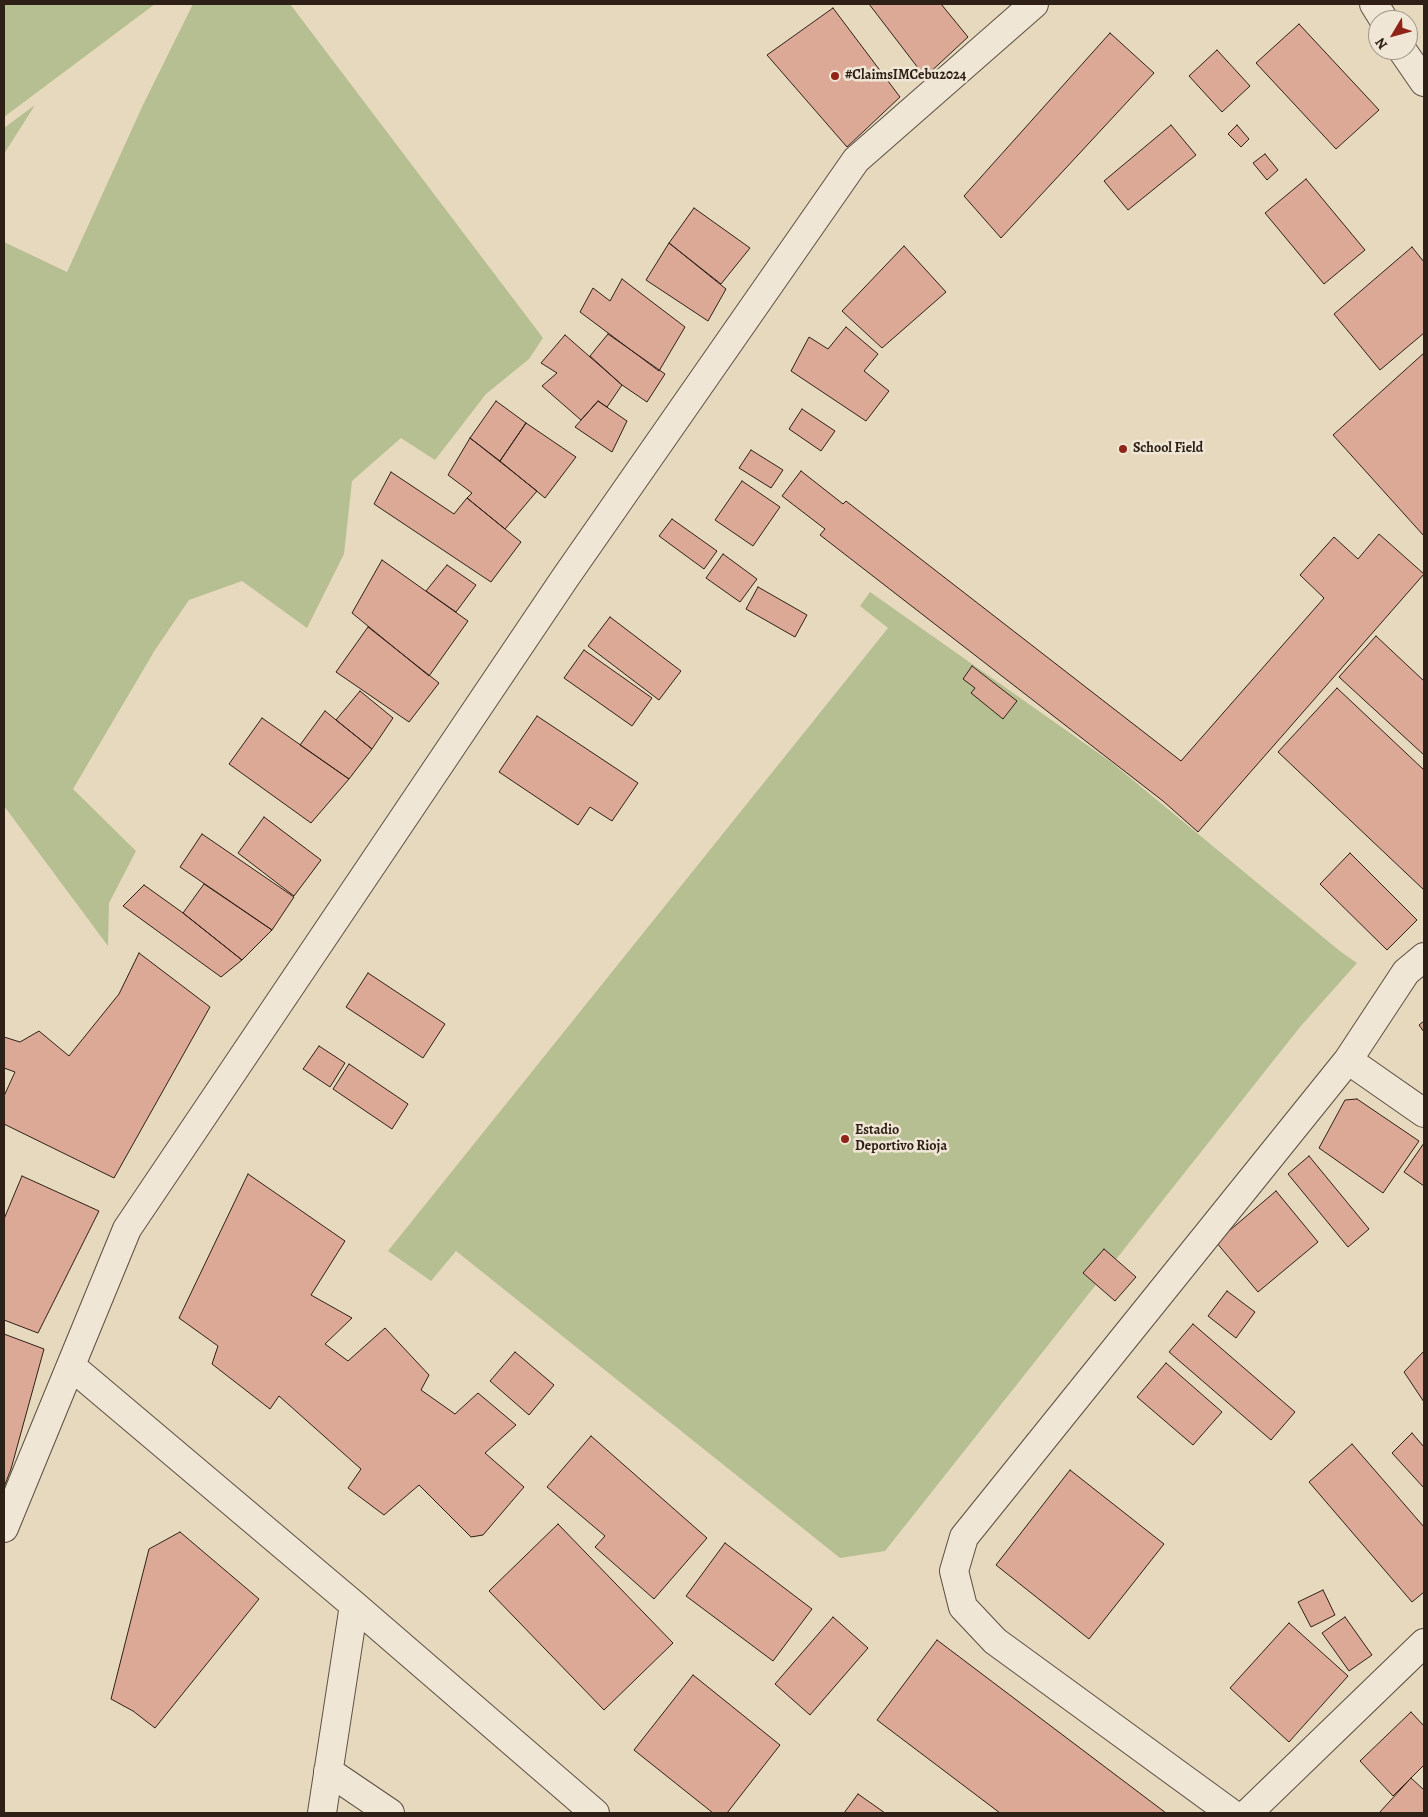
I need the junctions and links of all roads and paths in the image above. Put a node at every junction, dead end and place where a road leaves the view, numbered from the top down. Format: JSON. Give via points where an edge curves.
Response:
{"nodes":[{"id":1,"x":1034,"y":4,"type":"edge"},
{"id":2,"x":1409,"y":60,"type":"edge"},
{"id":3,"x":1424,"y":82,"type":"edge"},
{"id":4,"x":1424,"y":957,"type":"edge"},
{"id":5,"x":1348,"y":1060,"type":"junction"},
{"id":6,"x":1424,"y":1114,"type":"edge"},
{"id":7,"x":71,"y":1366,"type":"junction"},
{"id":8,"x":4,"y":1528,"type":"edge"},
{"id":9,"x":354,"y":1605,"type":"junction"},
{"id":10,"x":1424,"y":1643,"type":"edge"},
{"id":11,"x":328,"y":1771,"type":"junction"},
{"id":12,"x":322,"y":1813,"type":"edge"},
{"id":13,"x":390,"y":1813,"type":"edge"},
{"id":14,"x":595,"y":1813,"type":"edge"},
{"id":15,"x":1231,"y":1813,"type":"edge"},
{"id":16,"x":1248,"y":1813,"type":"edge"}],
"edges":[{"from":1,"to":7,"type":"street","via":[[863,153],[850,168],[565,578],[127,1230]]},
{"from":2,"to":3,"type":"street"},
{"from":4,"to":5,"type":"street","via":[[1406,972]]},
{"from":5,"to":6,"type":"street"},
{"from":5,"to":15,"type":"street","via":[[964,1537],[954,1571],[962,1607],[994,1641]]},
{"from":7,"to":8,"type":"street"},
{"from":7,"to":9,"type":"street"},
{"from":9,"to":11,"type":"street"},
{"from":9,"to":14,"type":"street"},
{"from":10,"to":16,"type":"street"},
{"from":11,"to":12,"type":"street"},
{"from":11,"to":13,"type":"street"}]}
